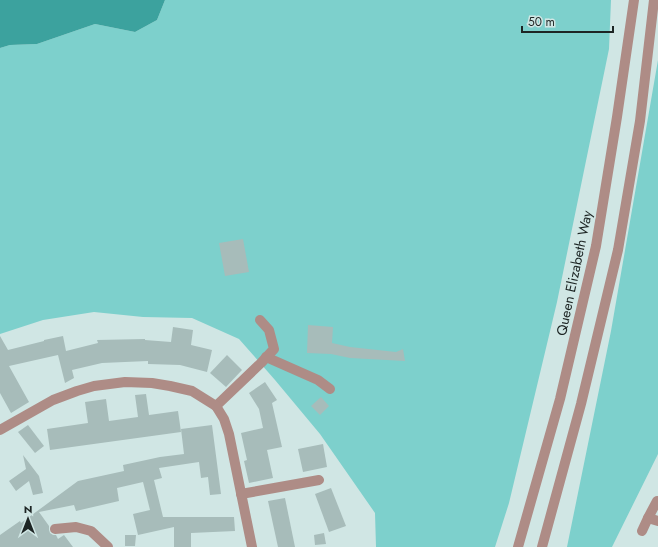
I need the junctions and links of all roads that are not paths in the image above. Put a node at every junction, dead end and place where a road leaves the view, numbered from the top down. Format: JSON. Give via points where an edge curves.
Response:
{"nodes":[{"id":1,"x":634,"y":0,"type":"edge"},
{"id":2,"x":654,"y":0,"type":"edge"},
{"id":3,"x":260,"y":320,"type":"dead end"},
{"id":4,"x":266,"y":357,"type":"junction"},
{"id":5,"x":330,"y":389,"type":"dead end"},
{"id":6,"x":216,"y":406,"type":"junction"},
{"id":7,"x":0,"y":430,"type":"edge"},
{"id":8,"x":319,"y":480,"type":"dead end"},
{"id":9,"x":241,"y":494,"type":"junction"},
{"id":10,"x":657,"y":501,"type":"dead end"},
{"id":11,"x":648,"y":518,"type":"junction"},
{"id":12,"x":658,"y":521,"type":"edge"},
{"id":13,"x":55,"y":529,"type":"dead end"},
{"id":14,"x":642,"y":531,"type":"dead end"},
{"id":15,"x":108,"y":547,"type":"edge"},
{"id":16,"x":252,"y":547,"type":"edge"},
{"id":17,"x":518,"y":547,"type":"edge"},
{"id":18,"x":542,"y":547,"type":"edge"}],
"edges":[{"from":1,"to":17,"type":"street","name":"Queen Elizabeth Way","via":[[596,246],[560,399]]},
{"from":2,"to":18,"type":"street","via":[[640,121],[618,250],[581,404]]},
{"from":3,"to":4,"type":"street","via":[[269,330],[274,349]]},
{"from":4,"to":5,"type":"street","via":[[318,380]]},
{"from":4,"to":6,"type":"street"},
{"from":6,"to":7,"type":"street","via":[[192,391],[170,386],[125,382],[94,386],[53,400]]},
{"from":6,"to":9,"type":"street","via":[[229,434]]},
{"from":8,"to":9,"type":"street"},
{"from":9,"to":16,"type":"street"},
{"from":10,"to":11,"type":"street"},
{"from":11,"to":12,"type":"street"},
{"from":11,"to":14,"type":"street"},
{"from":13,"to":15,"type":"street","via":[[76,527],[91,531]]}]}
